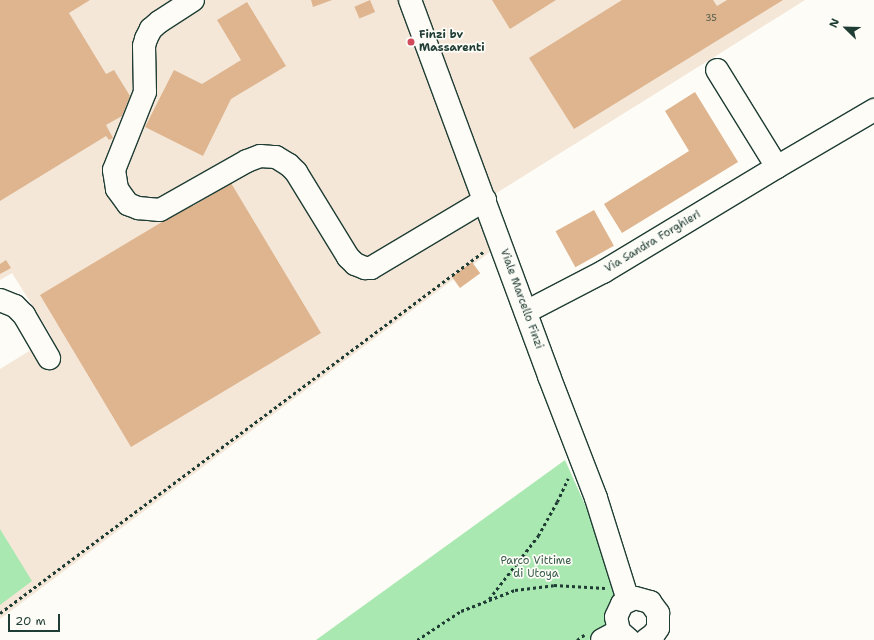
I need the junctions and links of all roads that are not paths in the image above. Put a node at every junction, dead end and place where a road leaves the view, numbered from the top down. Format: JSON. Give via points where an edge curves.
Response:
{"nodes":[{"id":1,"x":193,"y":0,"type":"edge"},
{"id":2,"x":410,"y":0,"type":"edge"},
{"id":3,"x":717,"y":70,"type":"dead end"},
{"id":4,"x":874,"y":110,"type":"edge"},
{"id":5,"x":777,"y":167,"type":"junction"},
{"id":6,"x":485,"y":200,"type":"junction"},
{"id":7,"x":0,"y":300,"type":"edge"},
{"id":8,"x":526,"y":312,"type":"junction"},
{"id":9,"x":49,"y":358,"type":"dead end"},
{"id":10,"x":619,"y":595,"type":"junction"},
{"id":11,"x":632,"y":638,"type":"edge"}],
"edges":[{"from":1,"to":6,"type":"street","via":[[159,22],[151,29],[146,39],[145,92],[114,170],[117,189],[128,204],[138,208],[160,210],[247,161],[260,156],[276,157],[296,172],[348,257],[355,264],[371,268]]},
{"from":2,"to":6,"type":"street","name":"Viale Marcello Finzi"},
{"from":3,"to":5,"type":"street"},
{"from":4,"to":5,"type":"street","name":"Via Sandra Forghieri"},
{"from":5,"to":8,"type":"street","name":"Via Sandra Forghieri","via":[[603,272]]},
{"from":6,"to":8,"type":"street","name":"Viale Marcello Finzi"},
{"from":7,"to":9,"type":"street","via":[[15,306],[24,315]]},
{"from":8,"to":10,"type":"street","name":"Viale Marcello Finzi","via":[[596,498]]},
{"from":10,"to":11,"type":"street","via":[[616,617]]},
{"from":10,"to":11,"type":"street","via":[[643,599],[655,607],[658,628]]}]}
